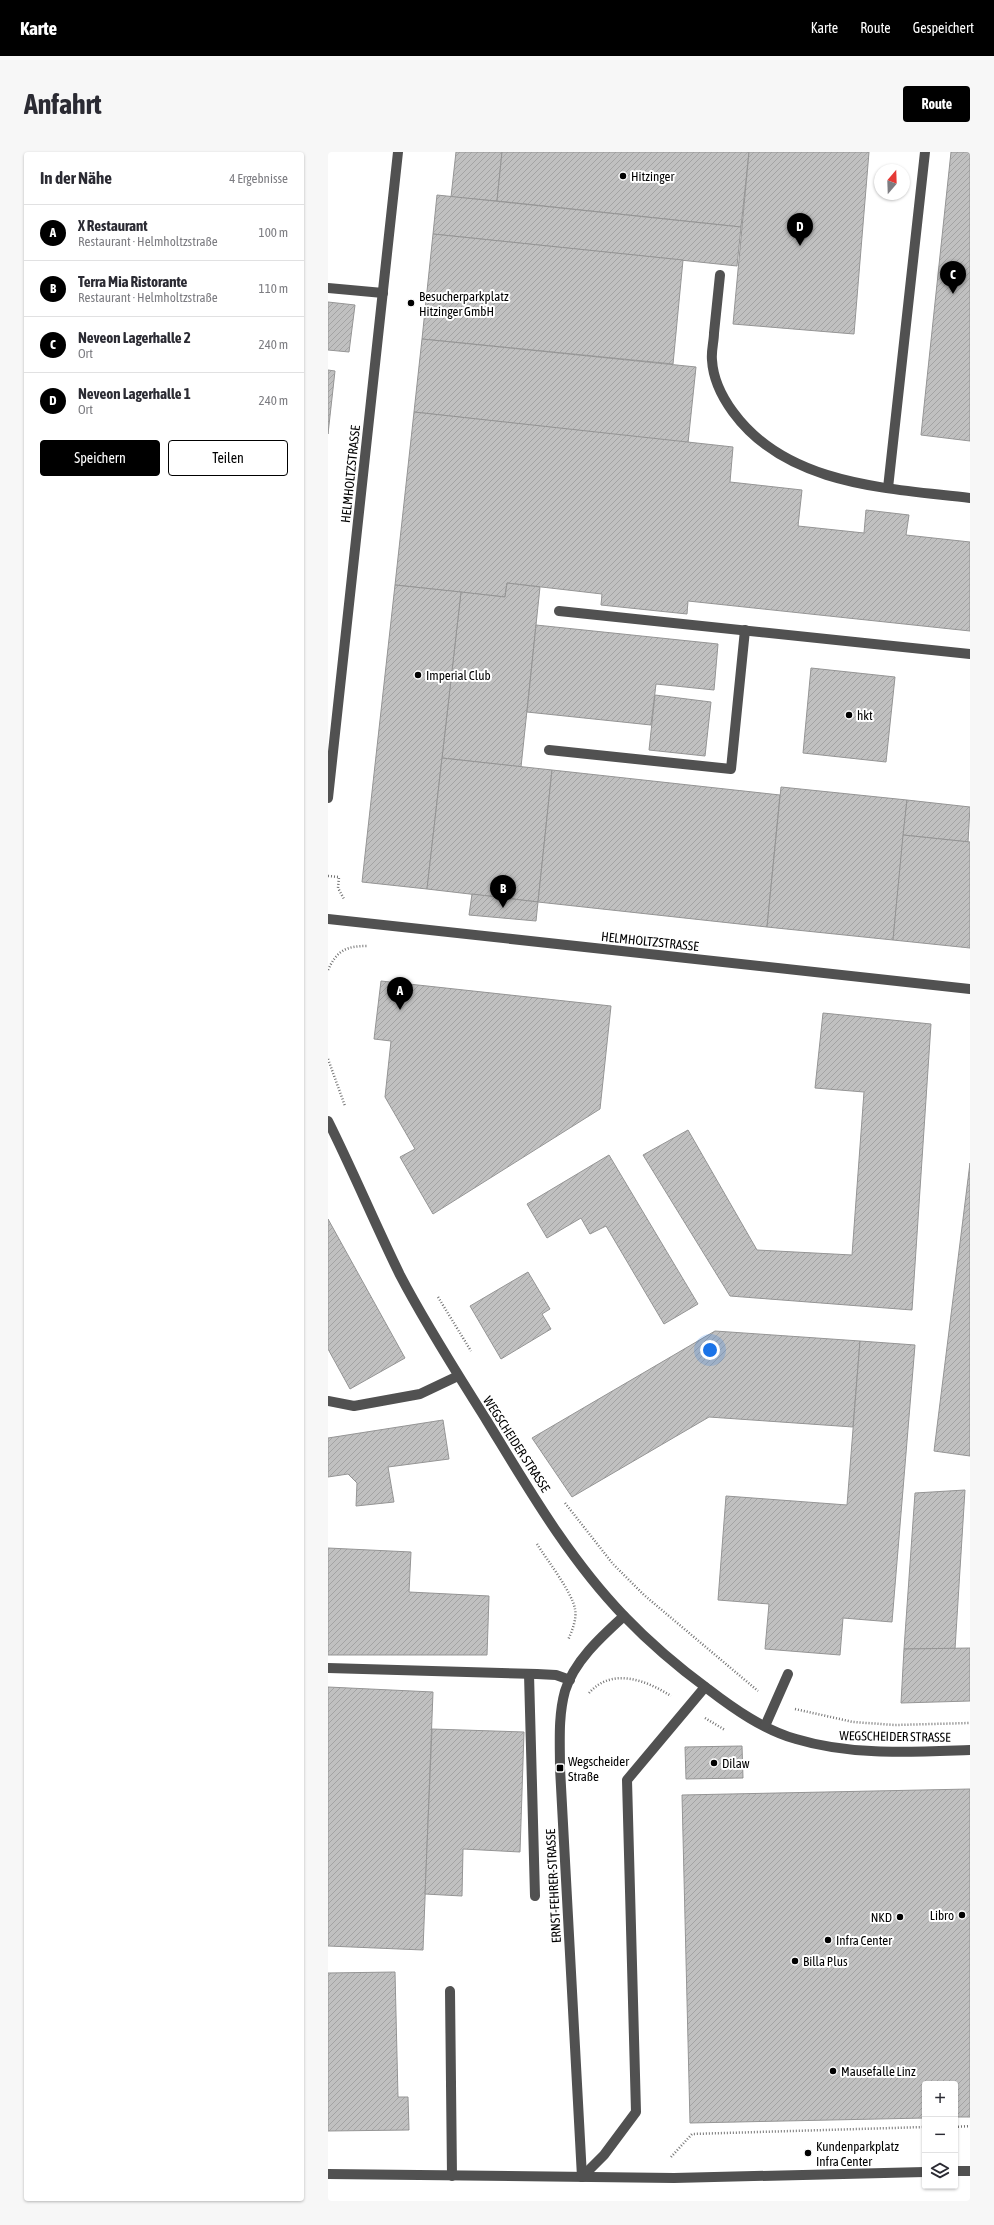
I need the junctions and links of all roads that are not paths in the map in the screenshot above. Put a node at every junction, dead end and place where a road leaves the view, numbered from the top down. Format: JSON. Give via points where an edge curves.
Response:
{"nodes":[{"id":1,"x":398,"y":152,"type":"edge"},
{"id":2,"x":926,"y":152,"type":"edge"},
{"id":3,"x":720,"y":275,"type":"dead end"},
{"id":4,"x":328,"y":288,"type":"edge"},
{"id":5,"x":383,"y":293,"type":"junction"},
{"id":6,"x":888,"y":488,"type":"junction"},
{"id":7,"x":970,"y":498,"type":"edge"},
{"id":8,"x":559,"y":611,"type":"dead end"},
{"id":9,"x":745,"y":630,"type":"junction"},
{"id":10,"x":970,"y":654,"type":"edge"},
{"id":11,"x":333,"y":708,"type":"edge"},
{"id":12,"x":549,"y":750,"type":"dead end"},
{"id":13,"x":328,"y":798,"type":"edge"},
{"id":14,"x":328,"y":919,"type":"edge"},
{"id":15,"x":970,"y":990,"type":"edge"},
{"id":16,"x":328,"y":1121,"type":"edge"},
{"id":17,"x":458,"y":1376,"type":"junction"},
{"id":18,"x":328,"y":1401,"type":"edge"},
{"id":19,"x":624,"y":1616,"type":"junction"},
{"id":20,"x":328,"y":1668,"type":"edge"},
{"id":21,"x":529,"y":1674,"type":"junction"},
{"id":22,"x":788,"y":1674,"type":"dead end"},
{"id":23,"x":570,"y":1680,"type":"junction"},
{"id":24,"x":705,"y":1687,"type":"junction"},
{"id":25,"x":766,"y":1726,"type":"junction"},
{"id":26,"x":970,"y":1750,"type":"edge"},
{"id":27,"x":535,"y":1896,"type":"dead end"},
{"id":28,"x":450,"y":1991,"type":"dead end"},
{"id":29,"x":958,"y":2171,"type":"edge"},
{"id":30,"x":970,"y":2171,"type":"edge"},
{"id":31,"x":922,"y":2172,"type":"edge"},
{"id":32,"x":328,"y":2174,"type":"edge"},
{"id":33,"x":452,"y":2176,"type":"junction"},
{"id":34,"x":582,"y":2177,"type":"junction"}],
"edges":[{"from":1,"to":5,"type":"street","name":"HELMHOLTZSTRASSE"},
{"from":2,"to":6,"type":"street"},
{"from":3,"to":6,"type":"street","via":[[712,360],[716,381],[727,404],[741,423],[774,451],[798,465],[868,486]]},
{"from":4,"to":5,"type":"street"},
{"from":5,"to":11,"type":"street","name":"HELMHOLTZSTRASSE"},
{"from":6,"to":7,"type":"street"},
{"from":8,"to":9,"type":"street"},
{"from":9,"to":10,"type":"street"},
{"from":9,"to":12,"type":"street","via":[[731,769]]},
{"from":11,"to":13,"type":"street","name":"HELMHOLTZSTRASSE"},
{"from":14,"to":15,"type":"street","name":"HELMHOLTZSTRASSE"},
{"from":16,"to":17,"type":"street","name":"WEGSCHEIDER STRASSE","via":[[401,1276]]},
{"from":17,"to":18,"type":"street","via":[[420,1394],[354,1406]]},
{"from":17,"to":19,"type":"street","name":"WEGSCHEIDER STRASSE","via":[[564,1540]]},
{"from":19,"to":23,"type":"street","name":"ERNST-FEHRER-STRASSE","via":[[605,1633],[579,1664]]},
{"from":19,"to":24,"type":"street","name":"WEGSCHEIDER STRASSE"},
{"from":20,"to":21,"type":"street"},
{"from":21,"to":23,"type":"street","via":[[556,1675]]},
{"from":21,"to":27,"type":"street"},
{"from":22,"to":25,"type":"street"},
{"from":23,"to":34,"type":"street","name":"ERNST-FEHRER-STRASSE","via":[[560,1721],[560,1768]]},
{"from":24,"to":25,"type":"street","name":"WEGSCHEIDER STRASSE"},
{"from":24,"to":34,"type":"street","via":[[627,1780],[636,2112],[604,2155]]},
{"from":25,"to":26,"type":"street","name":"WEGSCHEIDER STRASSE","via":[[794,1739],[834,1748],[898,1752]]},
{"from":28,"to":33,"type":"street"},
{"from":29,"to":30,"type":"street"},
{"from":31,"to":34,"type":"street","via":[[674,2178]]},
{"from":32,"to":33,"type":"street"},
{"from":33,"to":34,"type":"street"}]}
